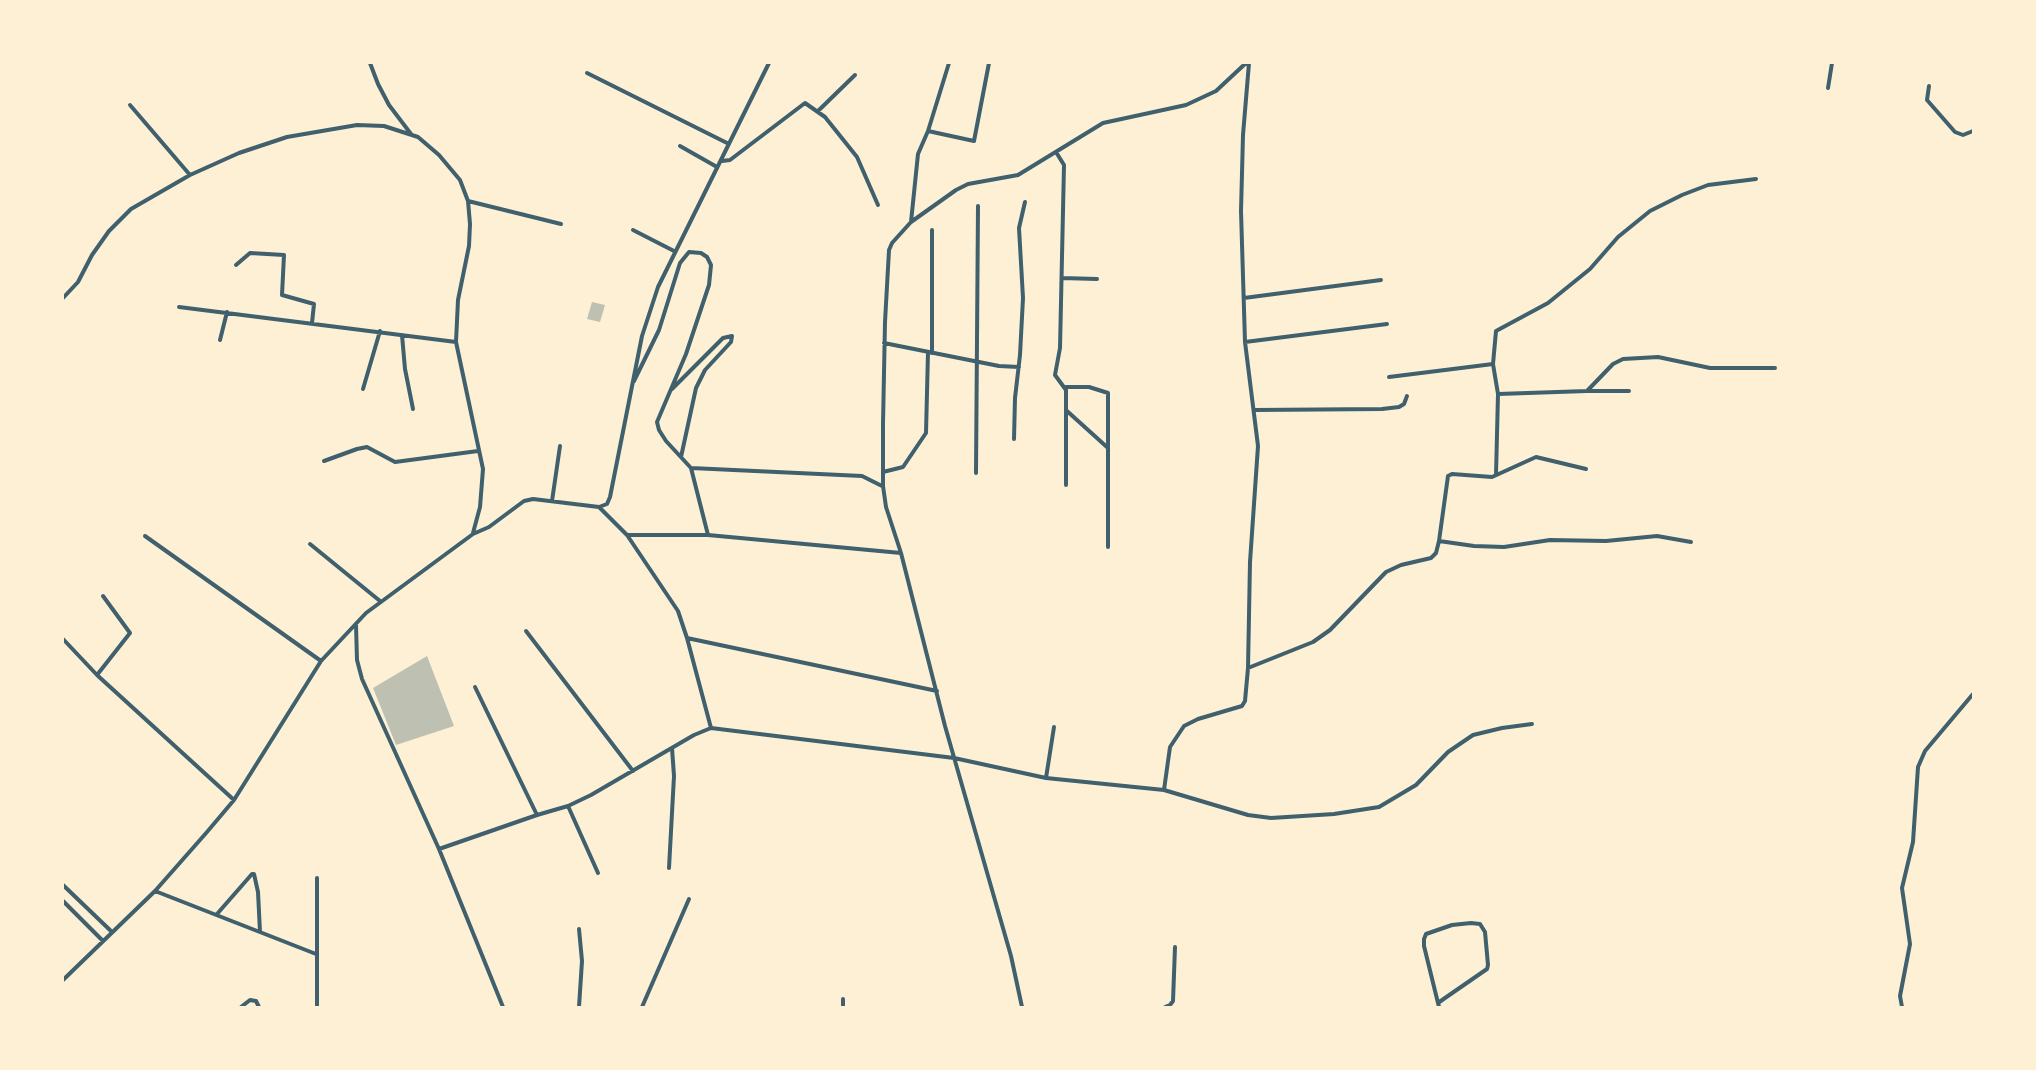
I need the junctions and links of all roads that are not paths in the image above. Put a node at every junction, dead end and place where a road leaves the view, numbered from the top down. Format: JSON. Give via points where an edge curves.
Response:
{"nodes":[{"id":1,"x":370,"y":63,"type":"edge"},
{"id":2,"x":769,"y":63,"type":"edge"},
{"id":3,"x":949,"y":63,"type":"edge"},
{"id":4,"x":989,"y":63,"type":"edge"},
{"id":5,"x":1247,"y":63,"type":"edge"},
{"id":6,"x":1832,"y":63,"type":"edge"},
{"id":7,"x":587,"y":73,"type":"dead end"},
{"id":8,"x":855,"y":75,"type":"dead end"},
{"id":9,"x":1929,"y":86,"type":"dead end"},
{"id":10,"x":1828,"y":88,"type":"dead end"},
{"id":11,"x":129,"y":105,"type":"dead end"},
{"id":12,"x":819,"y":111,"type":"junction"},
{"id":13,"x":928,"y":131,"type":"junction"},
{"id":14,"x":1973,"y":131,"type":"edge"},
{"id":15,"x":411,"y":134,"type":"junction"},
{"id":16,"x":729,"y":144,"type":"junction"},
{"id":17,"x":680,"y":146,"type":"dead end"},
{"id":18,"x":1056,"y":152,"type":"junction"},
{"id":19,"x":721,"y":161,"type":"junction"},
{"id":20,"x":717,"y":167,"type":"junction"},
{"id":21,"x":190,"y":175,"type":"junction"},
{"id":22,"x":1756,"y":179,"type":"dead end"},
{"id":23,"x":468,"y":201,"type":"junction"},
{"id":24,"x":1025,"y":201,"type":"dead end"},
{"id":25,"x":878,"y":205,"type":"dead end"},
{"id":26,"x":978,"y":206,"type":"dead end"},
{"id":27,"x":911,"y":222,"type":"junction"},
{"id":28,"x":561,"y":224,"type":"dead end"},
{"id":29,"x":633,"y":230,"type":"dead end"},
{"id":30,"x":932,"y":230,"type":"dead end"},
{"id":31,"x":674,"y":251,"type":"junction"},
{"id":32,"x":236,"y":265,"type":"dead end"},
{"id":33,"x":1062,"y":278,"type":"junction"},
{"id":34,"x":1097,"y":279,"type":"dead end"},
{"id":35,"x":1381,"y":280,"type":"dead end"},
{"id":36,"x":63,"y":298,"type":"edge"},
{"id":37,"x":1244,"y":298,"type":"junction"},
{"id":38,"x":179,"y":307,"type":"dead end"},
{"id":39,"x":227,"y":312,"type":"junction"},
{"id":40,"x":312,"y":323,"type":"junction"},
{"id":41,"x":1387,"y":324,"type":"dead end"},
{"id":42,"x":380,"y":331,"type":"junction"},
{"id":43,"x":402,"y":335,"type":"junction"},
{"id":44,"x":220,"y":340,"type":"dead end"},
{"id":45,"x":456,"y":342,"type":"junction"},
{"id":46,"x":1245,"y":342,"type":"junction"},
{"id":47,"x":884,"y":343,"type":"junction"},
{"id":48,"x":930,"y":352,"type":"junction"},
{"id":49,"x":976,"y":361,"type":"junction"},
{"id":50,"x":1493,"y":364,"type":"junction"},
{"id":51,"x":1019,"y":367,"type":"junction"},
{"id":52,"x":1775,"y":368,"type":"dead end"},
{"id":53,"x":1389,"y":377,"type":"dead end"},
{"id":54,"x":631,"y":387,"type":"junction"},
{"id":55,"x":1066,"y":387,"type":"junction"},
{"id":56,"x":363,"y":389,"type":"dead end"},
{"id":57,"x":1587,"y":391,"type":"junction"},
{"id":58,"x":1629,"y":391,"type":"dead end"},
{"id":59,"x":670,"y":392,"type":"junction"},
{"id":60,"x":1498,"y":394,"type":"junction"},
{"id":61,"x":1407,"y":396,"type":"dead end"},
{"id":62,"x":413,"y":409,"type":"dead end"},
{"id":63,"x":1254,"y":410,"type":"junction"},
{"id":64,"x":1066,"y":411,"type":"junction"},
{"id":65,"x":1014,"y":439,"type":"dead end"},
{"id":66,"x":560,"y":446,"type":"dead end"},
{"id":67,"x":1108,"y":448,"type":"junction"},
{"id":68,"x":478,"y":451,"type":"junction"},
{"id":69,"x":681,"y":456,"type":"junction"},
{"id":70,"x":324,"y":461,"type":"dead end"},
{"id":71,"x":691,"y":468,"type":"junction"},
{"id":72,"x":1586,"y":470,"type":"dead end"},
{"id":73,"x":883,"y":472,"type":"junction"},
{"id":74,"x":976,"y":473,"type":"dead end"},
{"id":75,"x":1496,"y":475,"type":"junction"},
{"id":76,"x":1066,"y":485,"type":"dead end"},
{"id":77,"x":883,"y":486,"type":"junction"},
{"id":78,"x":552,"y":501,"type":"junction"},
{"id":79,"x":599,"y":507,"type":"junction"},
{"id":80,"x":473,"y":534,"type":"junction"},
{"id":81,"x":627,"y":535,"type":"junction"},
{"id":82,"x":708,"y":535,"type":"junction"},
{"id":83,"x":145,"y":536,"type":"dead end"},
{"id":84,"x":1439,"y":541,"type":"junction"},
{"id":85,"x":1691,"y":542,"type":"dead end"},
{"id":86,"x":310,"y":544,"type":"dead end"},
{"id":87,"x":1108,"y":547,"type":"dead end"},
{"id":88,"x":901,"y":554,"type":"junction"},
{"id":89,"x":103,"y":596,"type":"dead end"},
{"id":90,"x":380,"y":601,"type":"junction"},
{"id":91,"x":356,"y":624,"type":"junction"},
{"id":92,"x":525,"y":631,"type":"dead end"},
{"id":93,"x":687,"y":638,"type":"junction"},
{"id":94,"x":63,"y":639,"type":"edge"},
{"id":95,"x":321,"y":661,"type":"junction"},
{"id":96,"x":1248,"y":668,"type":"junction"},
{"id":97,"x":97,"y":675,"type":"junction"},
{"id":98,"x":476,"y":687,"type":"dead end"},
{"id":99,"x":937,"y":691,"type":"junction"},
{"id":100,"x":1973,"y":694,"type":"edge"},
{"id":101,"x":1532,"y":724,"type":"dead end"},
{"id":102,"x":711,"y":728,"type":"junction"},
{"id":103,"x":1054,"y":728,"type":"dead end"},
{"id":104,"x":672,"y":748,"type":"junction"},
{"id":105,"x":954,"y":758,"type":"junction"},
{"id":106,"x":633,"y":771,"type":"junction"},
{"id":107,"x":1046,"y":778,"type":"junction"},
{"id":108,"x":1164,"y":790,"type":"junction"},
{"id":109,"x":234,"y":800,"type":"junction"},
{"id":110,"x":568,"y":806,"type":"junction"},
{"id":111,"x":537,"y":815,"type":"junction"},
{"id":112,"x":439,"y":849,"type":"junction"},
{"id":113,"x":669,"y":868,"type":"dead end"},
{"id":114,"x":598,"y":873,"type":"dead end"},
{"id":115,"x":317,"y":878,"type":"dead end"},
{"id":116,"x":63,"y":885,"type":"edge"},
{"id":117,"x":155,"y":891,"type":"junction"},
{"id":118,"x":689,"y":899,"type":"dead end"},
{"id":119,"x":63,"y":901,"type":"edge"},
{"id":120,"x":217,"y":914,"type":"junction"},
{"id":121,"x":579,"y":929,"type":"dead end"},
{"id":122,"x":112,"y":932,"type":"junction"},
{"id":123,"x":260,"y":932,"type":"junction"},
{"id":124,"x":103,"y":941,"type":"junction"},
{"id":125,"x":1175,"y":947,"type":"dead end"},
{"id":126,"x":316,"y":954,"type":"junction"},
{"id":127,"x":63,"y":981,"type":"edge"},
{"id":128,"x":843,"y":999,"type":"dead end"},
{"id":129,"x":1439,"y":1005,"type":"edge"},
{"id":130,"x":241,"y":1007,"type":"edge"},
{"id":131,"x":260,"y":1007,"type":"edge"},
{"id":132,"x":317,"y":1007,"type":"edge"},
{"id":133,"x":503,"y":1007,"type":"edge"},
{"id":134,"x":579,"y":1007,"type":"edge"},
{"id":135,"x":642,"y":1007,"type":"edge"},
{"id":136,"x":843,"y":1007,"type":"edge"},
{"id":137,"x":1022,"y":1007,"type":"edge"},
{"id":138,"x":1165,"y":1007,"type":"edge"},
{"id":139,"x":1902,"y":1007,"type":"edge"}],
"edges":[{"from":1,"to":15,"type":"street","via":[[389,105]]},
{"from":2,"to":16,"type":"street"},
{"from":3,"to":13,"type":"street"},
{"from":4,"to":13,"type":"street","via":[[974,141]]},
{"from":5,"to":18,"type":"street","via":[[1216,91],[1186,105],[1104,123]]},
{"from":5,"to":37,"type":"street","via":[[1241,211]]},
{"from":6,"to":10,"type":"street"},
{"from":7,"to":16,"type":"street"},
{"from":8,"to":12,"type":"street"},
{"from":9,"to":14,"type":"street","via":[[1927,100],[1955,132],[1963,135]]},
{"from":11,"to":21,"type":"street"},
{"from":12,"to":19,"type":"street","via":[[803,103],[730,160]]},
{"from":12,"to":25,"type":"street","via":[[857,157]]},
{"from":13,"to":27,"type":"street","via":[[918,154]]},
{"from":15,"to":21,"type":"street","via":[[384,126],[357,125],[287,137]]},
{"from":15,"to":23,"type":"street","via":[[439,155],[460,180]]},
{"from":16,"to":19,"type":"street"},
{"from":17,"to":20,"type":"street"},
{"from":18,"to":27,"type":"street","via":[[1018,175],[968,184]]},
{"from":18,"to":33,"type":"street","via":[[1064,165]]},
{"from":19,"to":20,"type":"street"},
{"from":20,"to":31,"type":"street"},
{"from":21,"to":36,"type":"street","via":[[131,209],[109,231],[78,282]]},
{"from":22,"to":50,"type":"street","via":[[1708,185],[1650,212],[1548,303],[1496,331]]},
{"from":23,"to":28,"type":"street"},
{"from":23,"to":45,"type":"street","via":[[469,246],[458,300]]},
{"from":24,"to":51,"type":"street","via":[[1019,228],[1023,298]]},
{"from":26,"to":49,"type":"street"},
{"from":27,"to":47,"type":"street","via":[[889,250]]},
{"from":29,"to":31,"type":"street"},
{"from":30,"to":48,"type":"street"},
{"from":31,"to":54,"type":"street","via":[[642,336]]},
{"from":32,"to":40,"type":"street","via":[[250,253],[284,255],[282,295],[314,304]]},
{"from":33,"to":34,"type":"street"},
{"from":33,"to":55,"type":"street","via":[[1060,348],[1055,375]]},
{"from":35,"to":37,"type":"street"},
{"from":37,"to":46,"type":"street"},
{"from":38,"to":39,"type":"street"},
{"from":39,"to":40,"type":"street"},
{"from":39,"to":44,"type":"street"},
{"from":40,"to":42,"type":"street"},
{"from":41,"to":46,"type":"street"},
{"from":42,"to":43,"type":"street"},
{"from":42,"to":56,"type":"street"},
{"from":43,"to":45,"type":"street"},
{"from":43,"to":62,"type":"street"},
{"from":45,"to":68,"type":"street"},
{"from":46,"to":63,"type":"street"},
{"from":47,"to":48,"type":"street"},
{"from":47,"to":73,"type":"street"},
{"from":48,"to":49,"type":"street"},
{"from":48,"to":73,"type":"street","via":[[926,433],[903,467]]},
{"from":49,"to":51,"type":"street"},
{"from":49,"to":74,"type":"street"},
{"from":50,"to":53,"type":"street"},
{"from":50,"to":60,"type":"street"},
{"from":51,"to":65,"type":"street"},
{"from":52,"to":57,"type":"street","via":[[1710,368],[1658,357],[1623,358]]},
{"from":54,"to":59,"type":"street","via":[[659,330],[680,263],[684,255],[695,251],[707,257],[711,276]]},
{"from":54,"to":79,"type":"street","via":[[610,497],[607,504]]},
{"from":55,"to":64,"type":"street"},
{"from":55,"to":67,"type":"street","via":[[1089,387],[1108,393]]},
{"from":57,"to":58,"type":"street"},
{"from":57,"to":60,"type":"street"},
{"from":59,"to":69,"type":"street","via":[[657,422],[666,441]]},
{"from":59,"to":69,"type":"street","via":[[723,338],[732,336],[732,342],[705,370],[696,388]]},
{"from":60,"to":75,"type":"street"},
{"from":61,"to":63,"type":"street","via":[[1399,407],[1382,409]]},
{"from":63,"to":96,"type":"street","via":[[1258,446]]},
{"from":64,"to":67,"type":"street"},
{"from":64,"to":76,"type":"street"},
{"from":66,"to":78,"type":"street"},
{"from":67,"to":87,"type":"street"},
{"from":68,"to":70,"type":"street","via":[[395,462],[367,447]]},
{"from":68,"to":80,"type":"street","via":[[483,469]]},
{"from":69,"to":71,"type":"street"},
{"from":71,"to":77,"type":"street","via":[[862,476]]},
{"from":71,"to":82,"type":"street"},
{"from":72,"to":75,"type":"street","via":[[1536,457]]},
{"from":73,"to":77,"type":"street"},
{"from":75,"to":84,"type":"street","via":[[1448,476]]},
{"from":77,"to":88,"type":"street"},
{"from":78,"to":79,"type":"street"},
{"from":78,"to":80,"type":"street","via":[[524,501]]},
{"from":79,"to":81,"type":"street"},
{"from":80,"to":90,"type":"street"},
{"from":81,"to":82,"type":"street"},
{"from":81,"to":93,"type":"street","via":[[678,610]]},
{"from":82,"to":88,"type":"street"},
{"from":83,"to":95,"type":"street"},
{"from":84,"to":85,"type":"street","via":[[1504,547],[1550,540],[1606,541],[1658,536]]},
{"from":84,"to":96,"type":"street","via":[[1431,558],[1386,572],[1330,630],[1313,642]]},
{"from":86,"to":90,"type":"street"},
{"from":88,"to":99,"type":"street"},
{"from":89,"to":97,"type":"street","via":[[130,633]]},
{"from":90,"to":91,"type":"street"},
{"from":91,"to":95,"type":"street"},
{"from":91,"to":112,"type":"street","via":[[362,679]]},
{"from":92,"to":106,"type":"street"},
{"from":93,"to":99,"type":"street"},
{"from":93,"to":102,"type":"street"},
{"from":94,"to":97,"type":"street"},
{"from":95,"to":109,"type":"street"},
{"from":96,"to":108,"type":"street","via":[[1242,706],[1198,718],[1177,734],[1170,747]]},
{"from":97,"to":109,"type":"street"},
{"from":98,"to":111,"type":"street"},
{"from":99,"to":105,"type":"street"},
{"from":100,"to":139,"type":"street","via":[[1925,751],[1918,766],[1913,842],[1902,888],[1910,944],[1900,996]]},
{"from":101,"to":108,"type":"street","via":[[1473,735],[1448,752],[1416,785],[1379,807],[1271,818]]},
{"from":102,"to":104,"type":"street"},
{"from":102,"to":105,"type":"street"},
{"from":103,"to":107,"type":"street"},
{"from":104,"to":106,"type":"street"},
{"from":104,"to":113,"type":"street"},
{"from":105,"to":107,"type":"street"},
{"from":105,"to":137,"type":"street"},
{"from":106,"to":110,"type":"street"},
{"from":107,"to":108,"type":"street"},
{"from":109,"to":117,"type":"street"},
{"from":110,"to":111,"type":"street"},
{"from":110,"to":114,"type":"street"},
{"from":111,"to":112,"type":"street"},
{"from":112,"to":133,"type":"street"},
{"from":115,"to":126,"type":"street"},
{"from":116,"to":122,"type":"street"},
{"from":117,"to":120,"type":"street"},
{"from":117,"to":122,"type":"street"},
{"from":118,"to":135,"type":"street"},
{"from":119,"to":124,"type":"street"},
{"from":120,"to":123,"type":"street"},
{"from":120,"to":123,"type":"street","via":[[254,874]]},
{"from":121,"to":134,"type":"street"},
{"from":122,"to":124,"type":"street"},
{"from":123,"to":126,"type":"street"},
{"from":124,"to":127,"type":"street"},
{"from":125,"to":138,"type":"street","via":[[1173,1001]]},
{"from":126,"to":132,"type":"street"},
{"from":128,"to":136,"type":"street"},
{"from":129,"to":129,"type":"street","via":[[1487,969],[1485,932],[1480,924],[1452,926],[1426,934],[1424,946]]},
{"from":130,"to":131,"type":"street","via":[[250,1000]]}]}
